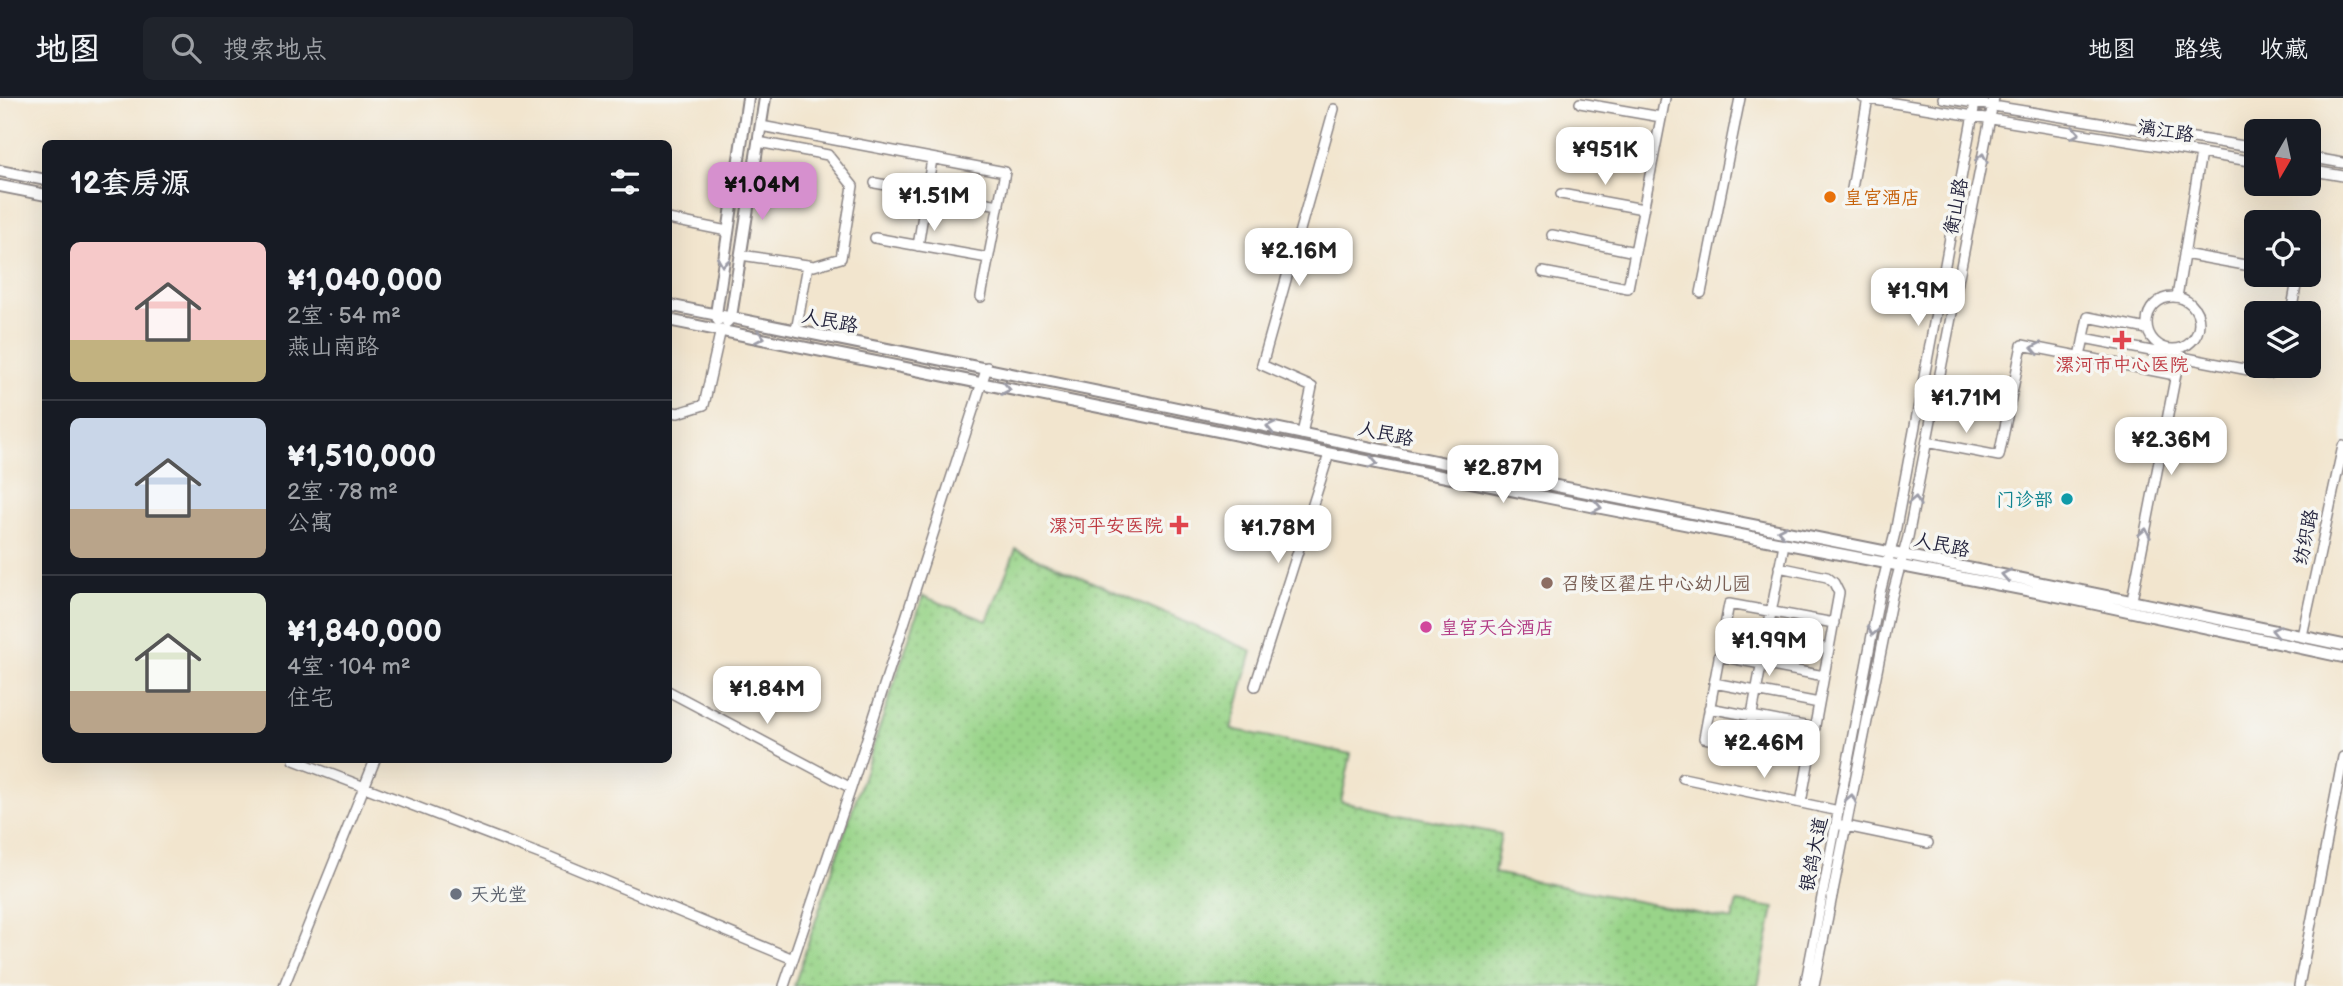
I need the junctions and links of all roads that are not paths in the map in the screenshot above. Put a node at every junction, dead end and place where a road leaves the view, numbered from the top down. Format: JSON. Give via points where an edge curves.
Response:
{"nodes":[{"id":1,"x":748,"y":98,"type":"edge"},
{"id":2,"x":765,"y":98,"type":"edge"},
{"id":3,"x":1665,"y":98,"type":"edge"},
{"id":4,"x":1740,"y":98,"type":"edge"},
{"id":5,"x":1866,"y":98,"type":"edge"},
{"id":6,"x":1943,"y":98,"type":"edge"},
{"id":7,"x":1975,"y":101,"type":"edge"},
{"id":8,"x":1993,"y":102,"type":"edge"},
{"id":9,"x":1580,"y":103,"type":"dead end"},
{"id":10,"x":1334,"y":109,"type":"dead end"},
{"id":11,"x":1972,"y":116,"type":"junction"},
{"id":12,"x":1661,"y":117,"type":"junction"},
{"id":13,"x":1990,"y":119,"type":"junction"},
{"id":14,"x":761,"y":126,"type":"junction"},
{"id":15,"x":758,"y":142,"type":"junction"},
{"id":16,"x":1574,"y":144,"type":"dead end"},
{"id":17,"x":2244,"y":146,"type":"edge"},
{"id":18,"x":2201,"y":153,"type":"junction"},
{"id":19,"x":1653,"y":158,"type":"junction"},
{"id":20,"x":932,"y":159,"type":"junction"},
{"id":21,"x":2321,"y":159,"type":"edge"},
{"id":22,"x":2244,"y":160,"type":"edge"},
{"id":23,"x":2343,"y":163,"type":"edge"},
{"id":24,"x":0,"y":171,"type":"edge"},
{"id":25,"x":2321,"y":172,"type":"edge"},
{"id":26,"x":2343,"y":176,"type":"edge"},
{"id":27,"x":42,"y":179,"type":"edge"},
{"id":28,"x":875,"y":183,"type":"dead end"},
{"id":29,"x":0,"y":186,"type":"edge"},
{"id":30,"x":1852,"y":189,"type":"dead end"},
{"id":31,"x":927,"y":192,"type":"junction"},
{"id":32,"x":42,"y":194,"type":"edge"},
{"id":33,"x":1561,"y":194,"type":"dead end"},
{"id":34,"x":999,"y":205,"type":"junction"},
{"id":35,"x":1643,"y":209,"type":"junction"},
{"id":36,"x":672,"y":220,"type":"edge"},
{"id":37,"x":727,"y":231,"type":"junction"},
{"id":38,"x":1552,"y":235,"type":"dead end"},
{"id":39,"x":875,"y":238,"type":"dead end"},
{"id":40,"x":918,"y":246,"type":"junction"},
{"id":41,"x":1635,"y":252,"type":"junction"},
{"id":42,"x":2184,"y":254,"type":"junction"},
{"id":43,"x":741,"y":255,"type":"junction"},
{"id":44,"x":988,"y":258,"type":"junction"},
{"id":45,"x":808,"y":265,"type":"junction"},
{"id":46,"x":2244,"y":265,"type":"edge"},
{"id":47,"x":1544,"y":272,"type":"dead end"},
{"id":48,"x":1701,"y":293,"type":"dead end"},
{"id":49,"x":981,"y":297,"type":"dead end"},
{"id":50,"x":2177,"y":297,"type":"junction"},
{"id":51,"x":672,"y":306,"type":"edge"},
{"id":52,"x":716,"y":314,"type":"junction"},
{"id":53,"x":732,"y":317,"type":"junction"},
{"id":54,"x":672,"y":321,"type":"edge"},
{"id":55,"x":721,"y":329,"type":"junction"},
{"id":56,"x":2147,"y":329,"type":"junction"},
{"id":57,"x":796,"y":331,"type":"junction"},
{"id":58,"x":2084,"y":338,"type":"junction"},
{"id":59,"x":2180,"y":353,"type":"junction"},
{"id":60,"x":2080,"y":357,"type":"junction"},
{"id":61,"x":987,"y":367,"type":"junction"},
{"id":62,"x":2244,"y":368,"type":"edge"},
{"id":63,"x":2175,"y":375,"type":"junction"},
{"id":64,"x":981,"y":384,"type":"junction"},
{"id":65,"x":672,"y":412,"type":"edge"},
{"id":66,"x":1302,"y":434,"type":"junction"},
{"id":67,"x":1927,"y":442,"type":"junction"},
{"id":68,"x":2343,"y":446,"type":"edge"},
{"id":69,"x":1329,"y":454,"type":"junction"},
{"id":70,"x":1784,"y":544,"type":"junction"},
{"id":71,"x":1891,"y":551,"type":"junction"},
{"id":72,"x":1905,"y":554,"type":"junction"},
{"id":73,"x":1887,"y":565,"type":"junction"},
{"id":74,"x":1779,"y":567,"type":"junction"},
{"id":75,"x":1900,"y":568,"type":"junction"},
{"id":76,"x":2050,"y":589,"type":"junction"},
{"id":77,"x":2132,"y":600,"type":"junction"},
{"id":78,"x":1771,"y":612,"type":"junction"},
{"id":79,"x":1833,"y":623,"type":"junction"},
{"id":80,"x":1724,"y":629,"type":"junction"},
{"id":81,"x":1766,"y":637,"type":"junction"},
{"id":82,"x":2300,"y":642,"type":"junction"},
{"id":83,"x":2343,"y":645,"type":"edge"},
{"id":84,"x":1829,"y":649,"type":"junction"},
{"id":85,"x":1719,"y":656,"type":"junction"},
{"id":86,"x":2343,"y":657,"type":"edge"},
{"id":87,"x":1761,"y":664,"type":"junction"},
{"id":88,"x":1824,"y":676,"type":"junction"},
{"id":89,"x":1714,"y":682,"type":"junction"},
{"id":90,"x":1255,"y":686,"type":"dead end"},
{"id":91,"x":1756,"y":691,"type":"junction"},
{"id":92,"x":672,"y":693,"type":"edge"},
{"id":93,"x":1819,"y":703,"type":"junction"},
{"id":94,"x":1709,"y":708,"type":"junction"},
{"id":95,"x":1751,"y":716,"type":"junction"},
{"id":96,"x":1815,"y":728,"type":"junction"},
{"id":97,"x":1746,"y":746,"type":"junction"},
{"id":98,"x":2343,"y":757,"type":"edge"},
{"id":99,"x":1810,"y":758,"type":"junction"},
{"id":100,"x":303,"y":763,"type":"edge"},
{"id":101,"x":374,"y":763,"type":"edge"},
{"id":102,"x":2342,"y":772,"type":"edge"},
{"id":103,"x":1683,"y":778,"type":"dead end"},
{"id":104,"x":364,"y":785,"type":"junction"},
{"id":105,"x":851,"y":788,"type":"junction"},
{"id":106,"x":1801,"y":803,"type":"junction"},
{"id":107,"x":1839,"y":811,"type":"junction"},
{"id":108,"x":1841,"y":825,"type":"junction"},
{"id":109,"x":1928,"y":843,"type":"dead end"},
{"id":110,"x":793,"y":959,"type":"junction"},
{"id":111,"x":284,"y":986,"type":"edge"},
{"id":112,"x":784,"y":986,"type":"edge"},
{"id":113,"x":1805,"y":986,"type":"edge"},
{"id":114,"x":1814,"y":986,"type":"edge"},
{"id":115,"x":2299,"y":986,"type":"edge"}],
"edges":[{"from":1,"to":37,"type":"main road"},
{"from":2,"to":14,"type":"main road"},
{"from":3,"to":12,"type":"street"},
{"from":4,"to":48,"type":"street"},
{"from":5,"to":11,"type":"street","name":"漓江路"},
{"from":5,"to":30,"type":"street"},
{"from":6,"to":7,"type":"street","name":"漓江路"},
{"from":7,"to":8,"type":"street","name":"漓江路"},
{"from":7,"to":11,"type":"street","name":"衡山路"},
{"from":8,"to":13,"type":"street","name":"衡山路"},
{"from":8,"to":17,"type":"street","name":"漓江路"},
{"from":9,"to":12,"type":"street"},
{"from":10,"to":66,"type":"street","via":[[1262,365],[1312,387]]},
{"from":11,"to":13,"type":"street","name":"漓江路"},
{"from":11,"to":71,"type":"street","name":"衡山路"},
{"from":12,"to":19,"type":"street"},
{"from":13,"to":18,"type":"street","name":"漓江路","one_way":true},
{"from":67,"to":13,"type":"street","name":"衡山路","one_way":true},
{"from":14,"to":15,"type":"main road"},
{"from":14,"to":20,"type":"street"},
{"from":15,"to":43,"type":"main road"},
{"from":15,"to":45,"type":"street","via":[[828,155],[853,186],[841,258]]},
{"from":16,"to":19,"type":"street"},
{"from":18,"to":22,"type":"street","name":"漓江路"},
{"from":18,"to":42,"type":"street"},
{"from":19,"to":35,"type":"street"},
{"from":20,"to":31,"type":"street"},
{"from":20,"to":34,"type":"street","via":[[1005,172]]},
{"from":21,"to":23,"type":"street"},
{"from":24,"to":27,"type":"main road"},
{"from":25,"to":26,"type":"street"},
{"from":28,"to":31,"type":"street"},
{"from":29,"to":32,"type":"main road"},
{"from":31,"to":34,"type":"street"},
{"from":31,"to":40,"type":"street"},
{"from":33,"to":35,"type":"street"},
{"from":34,"to":44,"type":"street"},
{"from":35,"to":41,"type":"street"},
{"from":36,"to":37,"type":"street"},
{"from":37,"to":52,"type":"main road","one_way":true},
{"from":38,"to":41,"type":"street"},
{"from":39,"to":40,"type":"street"},
{"from":40,"to":44,"type":"street"},
{"from":41,"to":47,"type":"street","via":[[1628,288]]},
{"from":42,"to":46,"type":"street"},
{"from":42,"to":50,"type":"street"},
{"from":43,"to":45,"type":"street"},
{"from":43,"to":53,"type":"main road"},
{"from":44,"to":49,"type":"street"},
{"from":45,"to":57,"type":"street"},
{"from":50,"to":56,"type":"street","via":[[2154,305]]},
{"from":50,"to":59,"type":"street","via":[[2193,305],[2199,321],[2195,338]]},
{"from":51,"to":52,"type":"main road","name":"人民路"},
{"from":52,"to":53,"type":"main road","name":"人民路"},
{"from":52,"to":55,"type":"main road"},
{"from":53,"to":55,"type":"main road"},
{"from":53,"to":57,"type":"main road","name":"人民路"},
{"from":54,"to":55,"type":"main road","name":"人民路"},
{"from":55,"to":64,"type":"main road","name":"人民路","one_way":true},
{"from":55,"to":65,"type":"street","via":[[704,405]]},
{"from":56,"to":58,"type":"street","via":[[2088,317]]},
{"from":56,"to":59,"type":"street","via":[[2164,348]]},
{"from":57,"to":61,"type":"main road","name":"人民路"},
{"from":58,"to":59,"type":"street"},
{"from":58,"to":60,"type":"street"},
{"from":59,"to":62,"type":"street"},
{"from":59,"to":63,"type":"street"},
{"from":60,"to":63,"type":"street"},
{"from":60,"to":67,"type":"street","one_way":true,"via":[[2022,345],[1999,456]]},
{"from":61,"to":64,"type":"street"},
{"from":66,"to":61,"type":"main road","name":"人民路","one_way":true},
{"from":77,"to":63,"type":"street","one_way":true},
{"from":64,"to":69,"type":"main road","name":"人民路","one_way":true},
{"from":64,"to":105,"type":"street"},
{"from":71,"to":66,"type":"main road","name":"人民路","one_way":true},
{"from":72,"to":67,"type":"street","name":"衡山路","one_way":true},
{"from":68,"to":82,"type":"street","name":"纺织路"},
{"from":69,"to":70,"type":"main road","name":"人民路","one_way":true},
{"from":69,"to":90,"type":"street"},
{"from":70,"to":73,"type":"main road","name":"人民路"},
{"from":70,"to":74,"type":"street"},
{"from":71,"to":72,"type":"main road","name":"人民路"},
{"from":71,"to":73,"type":"street","name":"衡山路"},
{"from":72,"to":75,"type":"street","name":"衡山路"},
{"from":76,"to":72,"type":"main road","name":"人民路","one_way":true},
{"from":73,"to":75,"type":"main road","name":"人民路"},
{"from":73,"to":107,"type":"street","name":"银鸽大道","one_way":true},
{"from":74,"to":78,"type":"street"},
{"from":74,"to":79,"type":"street","via":[[1827,577],[1834,583],[1839,593]]},
{"from":75,"to":76,"type":"main road","name":"人民路"},
{"from":108,"to":75,"type":"street","name":"银鸽大道","one_way":true},
{"from":76,"to":77,"type":"main road","name":"人民路"},
{"from":76,"to":82,"type":"main road","name":"人民路"},
{"from":82,"to":77,"type":"main road","name":"人民路","one_way":true},
{"from":78,"to":79,"type":"street"},
{"from":78,"to":80,"type":"street","via":[[1729,604]]},
{"from":78,"to":81,"type":"street"},
{"from":79,"to":84,"type":"street"},
{"from":80,"to":81,"type":"street"},
{"from":80,"to":85,"type":"street"},
{"from":81,"to":84,"type":"street"},
{"from":81,"to":87,"type":"street"},
{"from":82,"to":83,"type":"main road","name":"人民路"},
{"from":82,"to":86,"type":"main road","name":"人民路"},
{"from":84,"to":88,"type":"street"},
{"from":85,"to":87,"type":"street"},
{"from":85,"to":89,"type":"street"},
{"from":87,"to":88,"type":"street"},
{"from":87,"to":91,"type":"street"},
{"from":88,"to":93,"type":"street"},
{"from":89,"to":91,"type":"street"},
{"from":89,"to":94,"type":"street"},
{"from":91,"to":93,"type":"street"},
{"from":91,"to":95,"type":"street"},
{"from":92,"to":105,"type":"street"},
{"from":93,"to":96,"type":"street"},
{"from":94,"to":95,"type":"street"},
{"from":94,"to":97,"type":"street","via":[[1704,737]]},
{"from":95,"to":96,"type":"street"},
{"from":95,"to":97,"type":"street"},
{"from":96,"to":99,"type":"street"},
{"from":97,"to":99,"type":"street"},
{"from":98,"to":102,"type":"street"},
{"from":99,"to":106,"type":"street"},
{"from":100,"to":104,"type":"street"},
{"from":101,"to":104,"type":"street"},
{"from":102,"to":115,"type":"street"},
{"from":103,"to":106,"type":"street"},
{"from":104,"to":110,"type":"street"},
{"from":104,"to":111,"type":"street"},
{"from":105,"to":110,"type":"street"},
{"from":106,"to":107,"type":"street"},
{"from":107,"to":108,"type":"street","name":"银鸽大道"},
{"from":108,"to":109,"type":"street"},
{"from":108,"to":113,"type":"street","name":"银鸽大道"},
{"from":108,"to":114,"type":"street","name":"银鸽大道"},
{"from":110,"to":112,"type":"street"}]}
